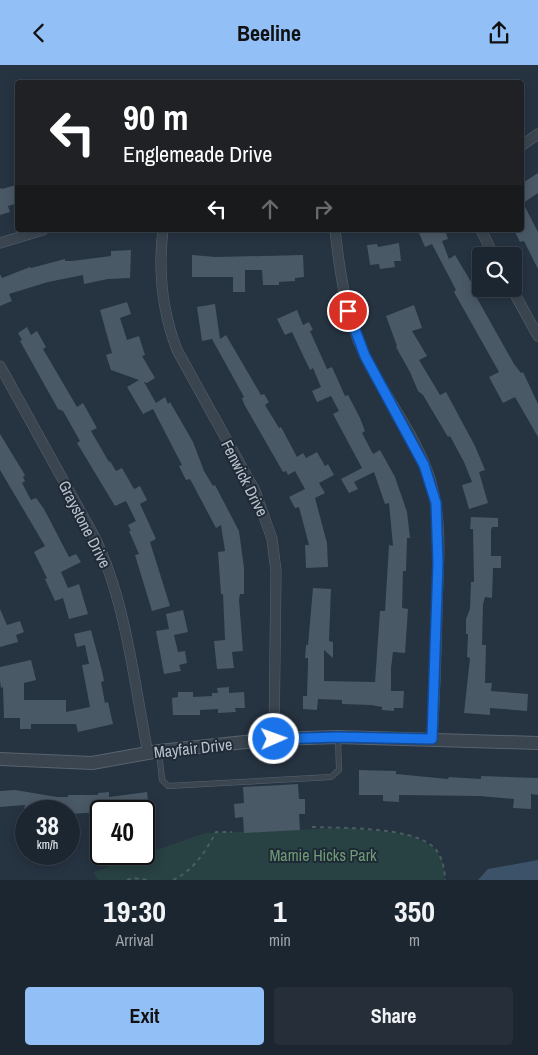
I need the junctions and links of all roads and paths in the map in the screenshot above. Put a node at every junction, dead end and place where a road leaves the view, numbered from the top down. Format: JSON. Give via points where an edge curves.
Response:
{"nodes":[{"id":1,"x":538,"y":133,"type":"edge"},
{"id":2,"x":524,"y":144,"type":"edge"},
{"id":3,"x":36,"y":232,"type":"edge"},
{"id":4,"x":163,"y":232,"type":"edge"},
{"id":5,"x":335,"y":232,"type":"edge"},
{"id":6,"x":482,"y":232,"type":"edge"},
{"id":7,"x":0,"y":243,"type":"edge"},
{"id":8,"x":490,"y":247,"type":"edge"},
{"id":9,"x":516,"y":297,"type":"edge"},
{"id":10,"x":538,"y":336,"type":"edge"},
{"id":11,"x":0,"y":366,"type":"edge"},
{"id":12,"x":338,"y":737,"type":"junction"},
{"id":13,"x":274,"y":739,"type":"junction"},
{"id":14,"x":432,"y":739,"type":"junction"},
{"id":15,"x":538,"y":743,"type":"edge"},
{"id":16,"x":153,"y":752,"type":"junction"},
{"id":17,"x":0,"y":759,"type":"edge"},
{"id":18,"x":312,"y":827,"type":"dead end"},
{"id":19,"x":232,"y":832,"type":"dead end"},
{"id":20,"x":127,"y":880,"type":"edge"},
{"id":21,"x":149,"y":880,"type":"edge"},
{"id":22,"x":173,"y":880,"type":"edge"},
{"id":23,"x":445,"y":880,"type":"edge"}],
"edges":[{"from":1,"to":2,"type":"street"},
{"from":3,"to":7,"type":"street"},
{"from":4,"to":13,"type":"street","name":"Fenwick Drive","via":[[162,286],[168,329],[255,491],[272,539],[276,571]]},
{"from":5,"to":14,"type":"street","via":[[353,328],[424,465],[436,503],[438,563]]},
{"from":6,"to":8,"type":"street"},
{"from":9,"to":10,"type":"street"},
{"from":11,"to":16,"type":"street","name":"Graystone Drive","via":[[107,564]]},
{"from":12,"to":13,"type":"street","name":"Mayfair Drive"},
{"from":12,"to":14,"type":"street","name":"Mayfair Drive"},
{"from":12,"to":16,"type":"lane","via":[[339,770],[331,777],[168,786],[162,780]]},
{"from":13,"to":16,"type":"street","name":"Mayfair Drive"},
{"from":14,"to":15,"type":"street","name":"Mayfair Drive"},
{"from":16,"to":17,"type":"street","name":"Mayfair Drive","via":[[92,763]]},
{"from":18,"to":23,"type":"path","via":[[349,828],[420,838],[433,846],[440,856]]},
{"from":19,"to":22,"type":"path","via":[[216,832],[203,854],[182,876]]},
{"from":20,"to":21,"type":"path"}]}
